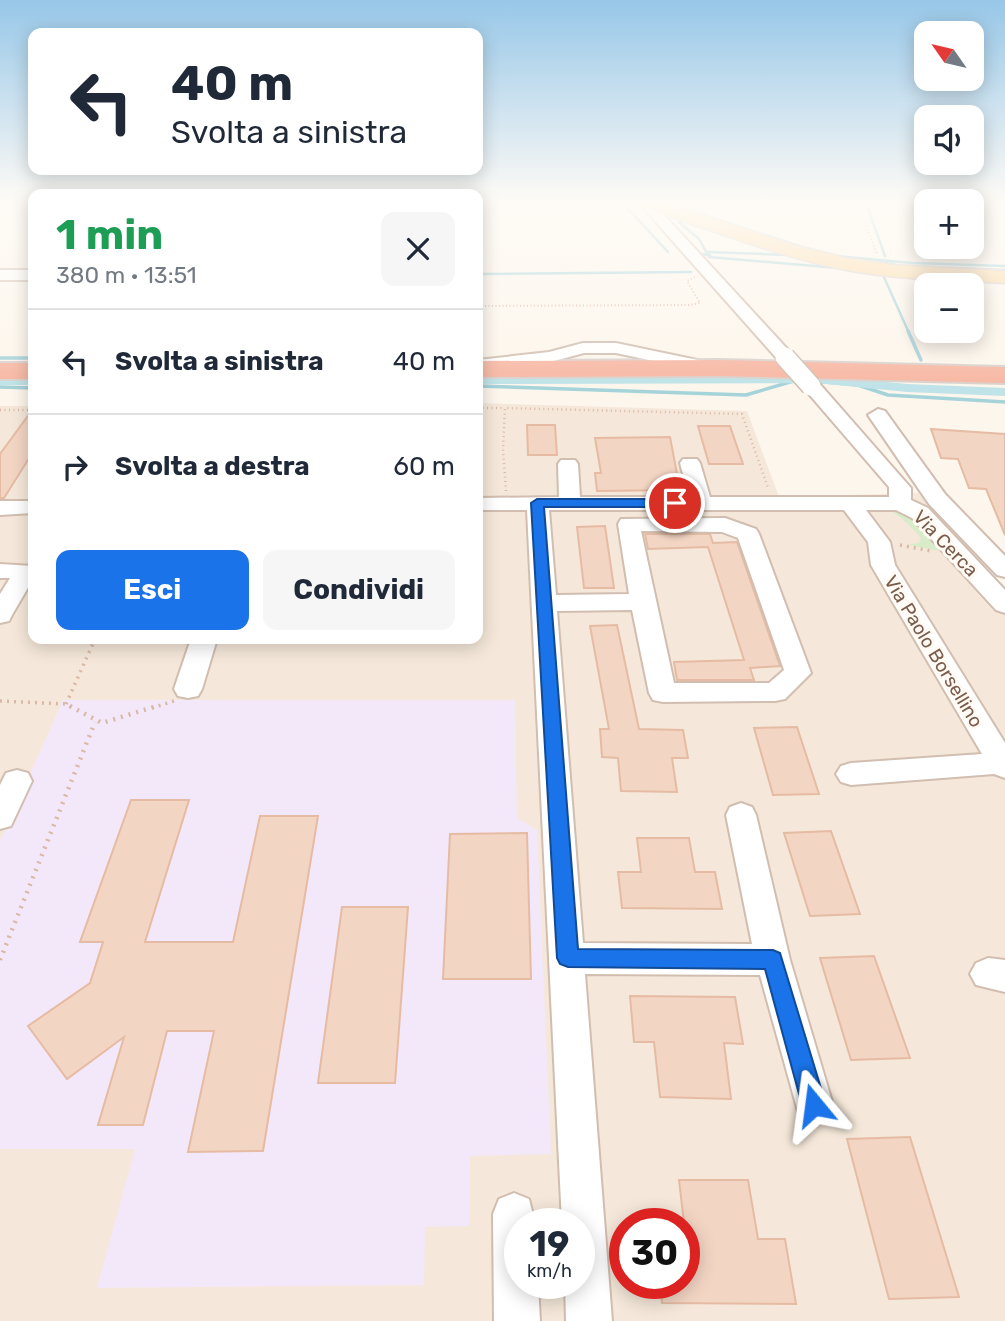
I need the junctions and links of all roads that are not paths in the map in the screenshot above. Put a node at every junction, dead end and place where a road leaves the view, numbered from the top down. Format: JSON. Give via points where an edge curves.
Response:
{"nodes":[{"id":1,"x":700,"y":265,"type":"edge"},
{"id":2,"x":855,"y":265,"type":"edge"},
{"id":3,"x":0,"y":275,"type":"edge"},
{"id":4,"x":28,"y":275,"type":"edge"},
{"id":5,"x":1005,"y":277,"type":"edge"},
{"id":6,"x":483,"y":367,"type":"edge"},
{"id":7,"x":0,"y":371,"type":"edge"},
{"id":8,"x":28,"y":371,"type":"edge"},
{"id":9,"x":1005,"y":375,"type":"edge"},
{"id":10,"x":878,"y":415,"type":"dead end"},
{"id":11,"x":690,"y":463,"type":"dead end"},
{"id":12,"x":568,"y":464,"type":"dead end"},
{"id":13,"x":849,"y":502,"type":"junction"},
{"id":14,"x":538,"y":503,"type":"junction"},
{"id":15,"x":701,"y":503,"type":"junction"},
{"id":16,"x":483,"y":504,"type":"edge"},
{"id":17,"x":28,"y":507,"type":"edge"},
{"id":18,"x":0,"y":508,"type":"edge"},
{"id":19,"x":910,"y":508,"type":"junction"},
{"id":20,"x":948,"y":510,"type":"junction"},
{"id":21,"x":0,"y":571,"type":"edge"},
{"id":22,"x":998,"y":579,"type":"edge"},
{"id":23,"x":643,"y":602,"type":"junction"},
{"id":24,"x":546,"y":603,"type":"junction"},
{"id":25,"x":1005,"y":605,"type":"edge"},
{"id":26,"x":0,"y":615,"type":"edge"},
{"id":27,"x":202,"y":644,"type":"edge"},
{"id":28,"x":188,"y":689,"type":"road end"},
{"id":29,"x":1003,"y":765,"type":"edge"},
{"id":30,"x":851,"y":774,"type":"dead end"},
{"id":31,"x":17,"y":781,"type":"dead end"},
{"id":32,"x":741,"y":815,"type":"dead end"},
{"id":33,"x":0,"y":817,"type":"edge"},
{"id":34,"x":568,"y":958,"type":"junction"},
{"id":35,"x":773,"y":960,"type":"junction"},
{"id":36,"x":814,"y":1105,"type":"dead end"},
{"id":37,"x":516,"y":1299,"type":"edge"},
{"id":38,"x":517,"y":1321,"type":"edge"},
{"id":39,"x":589,"y":1321,"type":"edge"}],
"edges":[{"from":1,"to":19,"type":"street","name":"Via Cerca","bridge":true,"via":[[896,483]]},
{"from":2,"to":5,"type":"main road"},
{"from":3,"to":4,"type":"street"},
{"from":6,"to":9,"type":"highway"},
{"from":7,"to":8,"type":"highway"},
{"from":10,"to":20,"type":"street"},
{"from":11,"to":15,"type":"street"},
{"from":12,"to":14,"type":"street"},
{"from":13,"to":15,"type":"street"},
{"from":13,"to":19,"type":"street"},
{"from":13,"to":29,"type":"street","name":"Via Paolo Borsellino","via":[[878,541],[883,565]]},
{"from":14,"to":15,"type":"street"},
{"from":14,"to":16,"type":"street"},
{"from":14,"to":24,"type":"street"},
{"from":17,"to":18,"type":"street"},
{"from":19,"to":20,"type":"street"},
{"from":19,"to":22,"type":"street","name":"Via Cerca"},
{"from":20,"to":22,"type":"street"},
{"from":21,"to":26,"type":"street","via":[[26,571]]},
{"from":22,"to":25,"type":"street","name":"Via Cerca"},
{"from":23,"to":23,"type":"street","via":[[629,524],[725,525],[748,534],[797,673],[775,692],[663,693]]},
{"from":23,"to":24,"type":"street"},
{"from":24,"to":34,"type":"street"},
{"from":27,"to":28,"type":"street"},
{"from":29,"to":30,"type":"street","name":"Via Paolo Borsellino"},
{"from":31,"to":33,"type":"street"},
{"from":32,"to":35,"type":"street"},
{"from":34,"to":35,"type":"street"},
{"from":34,"to":39,"type":"street"},
{"from":35,"to":36,"type":"street"},
{"from":37,"to":38,"type":"street"}]}
